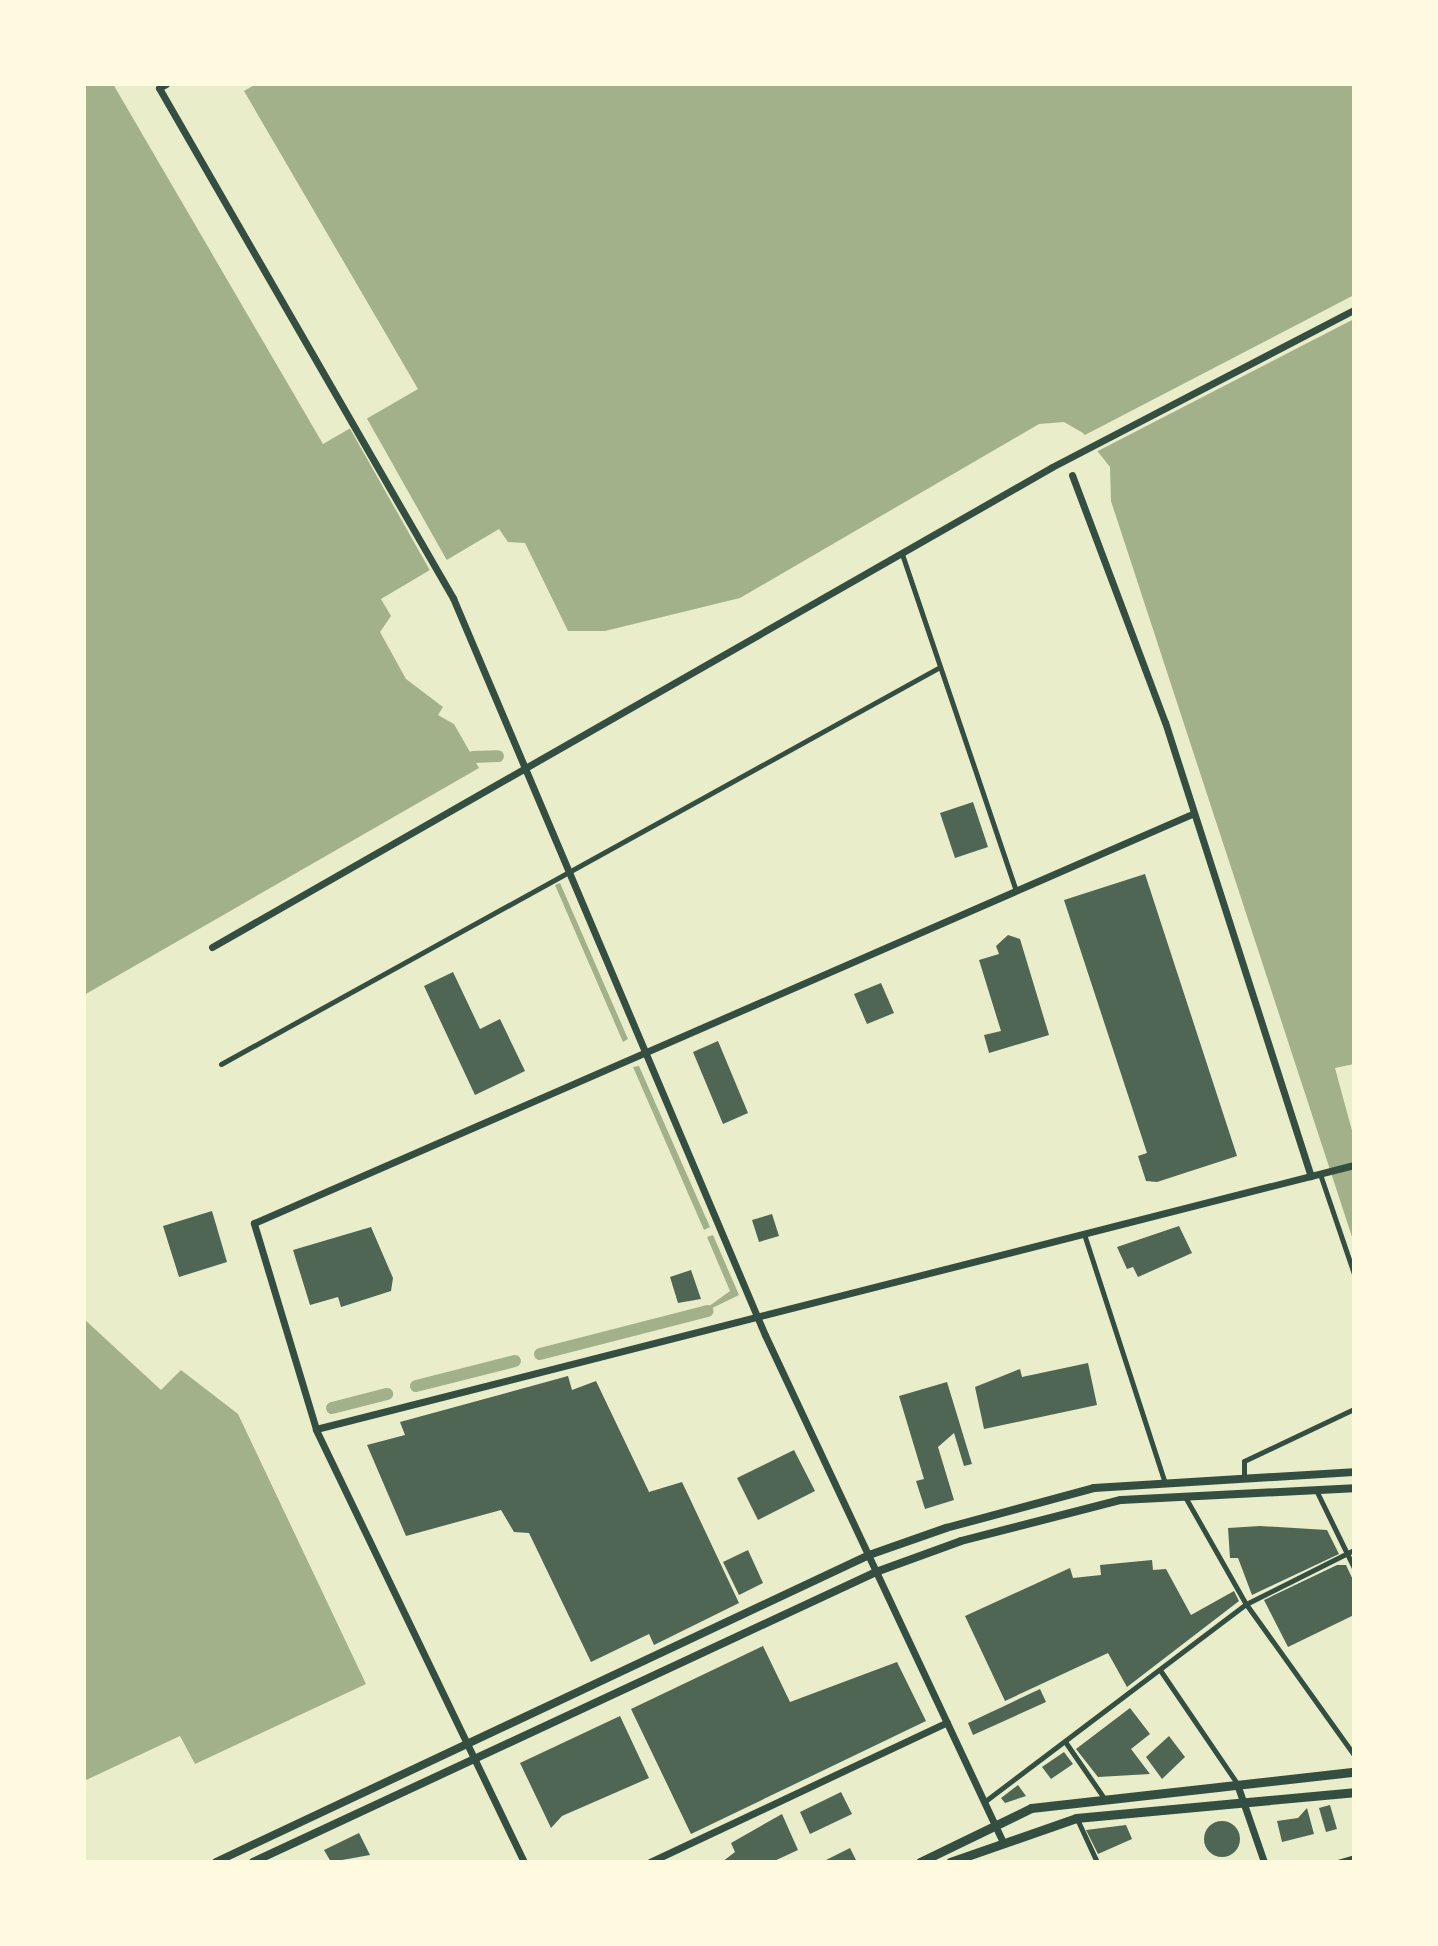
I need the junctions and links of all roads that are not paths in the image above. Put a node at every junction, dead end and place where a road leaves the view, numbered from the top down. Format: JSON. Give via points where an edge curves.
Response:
{"nodes":[{"id":1,"x":161,"y":85,"type":"edge"},
{"id":2,"x":1354,"y":310,"type":"edge"},
{"id":3,"x":1072,"y":475,"type":"dead end"},
{"id":4,"x":902,"y":554,"type":"junction"},
{"id":5,"x":940,"y":667,"type":"junction"},
{"id":6,"x":529,"y":764,"type":"junction"},
{"id":7,"x":1192,"y":814,"type":"junction"},
{"id":8,"x":569,"y":871,"type":"junction"},
{"id":9,"x":1015,"y":888,"type":"junction"},
{"id":10,"x":212,"y":947,"type":"dead end"},
{"id":11,"x":649,"y":1048,"type":"junction"},
{"id":12,"x":221,"y":1064,"type":"dead end"},
{"id":13,"x":1354,"y":1165,"type":"edge"},
{"id":14,"x":1324,"y":1173,"type":"junction"},
{"id":15,"x":1311,"y":1176,"type":"junction"},
{"id":16,"x":1084,"y":1234,"type":"junction"},
{"id":17,"x":1354,"y":1274,"type":"edge"},
{"id":18,"x":759,"y":1316,"type":"junction"},
{"id":19,"x":1354,"y":1409,"type":"edge"},
{"id":20,"x":316,"y":1429,"type":"junction"},
{"id":21,"x":1354,"y":1472,"type":"edge"},
{"id":22,"x":1244,"y":1475,"type":"junction"},
{"id":23,"x":1164,"y":1480,"type":"junction"},
{"id":24,"x":1354,"y":1488,"type":"edge"},
{"id":25,"x":1315,"y":1490,"type":"junction"},
{"id":26,"x":1184,"y":1494,"type":"junction"},
{"id":27,"x":1354,"y":1550,"type":"edge"},
{"id":28,"x":1347,"y":1554,"type":"junction"},
{"id":29,"x":869,"y":1555,"type":"junction"},
{"id":30,"x":1354,"y":1568,"type":"edge"},
{"id":31,"x":876,"y":1572,"type":"junction"},
{"id":32,"x":1246,"y":1604,"type":"junction"},
{"id":33,"x":1160,"y":1670,"type":"junction"},
{"id":34,"x":947,"y":1722,"type":"junction"},
{"id":35,"x":470,"y":1741,"type":"junction"},
{"id":36,"x":1066,"y":1743,"type":"junction"},
{"id":37,"x":1354,"y":1755,"type":"edge"},
{"id":38,"x":477,"y":1756,"type":"junction"},
{"id":39,"x":1354,"y":1772,"type":"edge"},
{"id":40,"x":1236,"y":1782,"type":"junction"},
{"id":41,"x":1354,"y":1792,"type":"edge"},
{"id":42,"x":1104,"y":1798,"type":"junction"},
{"id":43,"x":1243,"y":1800,"type":"junction"},
{"id":44,"x":984,"y":1802,"type":"junction"},
{"id":45,"x":1076,"y":1818,"type":"junction"},
{"id":46,"x":994,"y":1823,"type":"junction"},
{"id":47,"x":1002,"y":1840,"type":"junction"},
{"id":48,"x":1354,"y":1857,"type":"edge"},
{"id":49,"x":216,"y":1862,"type":"edge"},
{"id":50,"x":253,"y":1862,"type":"edge"},
{"id":51,"x":524,"y":1862,"type":"edge"},
{"id":52,"x":650,"y":1862,"type":"edge"},
{"id":53,"x":920,"y":1862,"type":"edge"},
{"id":54,"x":951,"y":1862,"type":"edge"},
{"id":55,"x":1097,"y":1862,"type":"edge"},
{"id":56,"x":1264,"y":1862,"type":"edge"},
{"id":57,"x":1338,"y":1862,"type":"edge"}],
"edges":[{"from":1,"to":6,"type":"street","via":[[446,586]]},
{"from":2,"to":4,"type":"street","via":[[1052,467]]},
{"from":3,"to":7,"type":"street"},
{"from":4,"to":5,"type":"street"},
{"from":4,"to":6,"type":"street"},
{"from":5,"to":8,"type":"street"},
{"from":5,"to":9,"type":"street"},
{"from":6,"to":8,"type":"street"},
{"from":6,"to":10,"type":"street"},
{"from":7,"to":9,"type":"street"},
{"from":7,"to":15,"type":"street"},
{"from":8,"to":11,"type":"street"},
{"from":8,"to":12,"type":"street"},
{"from":9,"to":11,"type":"street"},
{"from":11,"to":18,"type":"street"},
{"from":11,"to":20,"type":"street","via":[[254,1223]]},
{"from":13,"to":14,"type":"street"},
{"from":14,"to":15,"type":"street"},
{"from":14,"to":17,"type":"street"},
{"from":15,"to":16,"type":"street"},
{"from":16,"to":18,"type":"street"},
{"from":16,"to":23,"type":"street"},
{"from":18,"to":20,"type":"street"},
{"from":18,"to":29,"type":"street"},
{"from":19,"to":22,"type":"street","via":[[1244,1461]]},
{"from":20,"to":35,"type":"street"},
{"from":21,"to":22,"type":"main road"},
{"from":22,"to":23,"type":"main road"},
{"from":23,"to":29,"type":"main road","via":[[1060,1495]]},
{"from":24,"to":25,"type":"main road"},
{"from":25,"to":26,"type":"main road"},
{"from":25,"to":28,"type":"street"},
{"from":26,"to":31,"type":"main road","via":[[1055,1512]]},
{"from":26,"to":32,"type":"street"},
{"from":27,"to":28,"type":"street"},
{"from":28,"to":30,"type":"street"},
{"from":28,"to":32,"type":"street"},
{"from":29,"to":31,"type":"street"},
{"from":29,"to":35,"type":"main road"},
{"from":31,"to":34,"type":"street"},
{"from":31,"to":38,"type":"main road"},
{"from":32,"to":33,"type":"street"},
{"from":32,"to":37,"type":"street"},
{"from":33,"to":36,"type":"street"},
{"from":33,"to":40,"type":"street"},
{"from":34,"to":44,"type":"street"},
{"from":34,"to":52,"type":"street"},
{"from":35,"to":38,"type":"street"},
{"from":35,"to":49,"type":"main road"},
{"from":36,"to":42,"type":"street"},
{"from":36,"to":44,"type":"street"},
{"from":38,"to":50,"type":"main road"},
{"from":38,"to":51,"type":"street"},
{"from":39,"to":40,"type":"highway"},
{"from":40,"to":42,"type":"highway"},
{"from":40,"to":43,"type":"street"},
{"from":41,"to":43,"type":"highway"},
{"from":42,"to":46,"type":"highway","via":[[1031,1808]]},
{"from":43,"to":45,"type":"highway"},
{"from":43,"to":56,"type":"street"},
{"from":44,"to":46,"type":"street"},
{"from":45,"to":47,"type":"highway"},
{"from":45,"to":55,"type":"street"},
{"from":46,"to":47,"type":"street"},
{"from":46,"to":53,"type":"highway"},
{"from":47,"to":54,"type":"highway"},
{"from":48,"to":57,"type":"street"}]}
